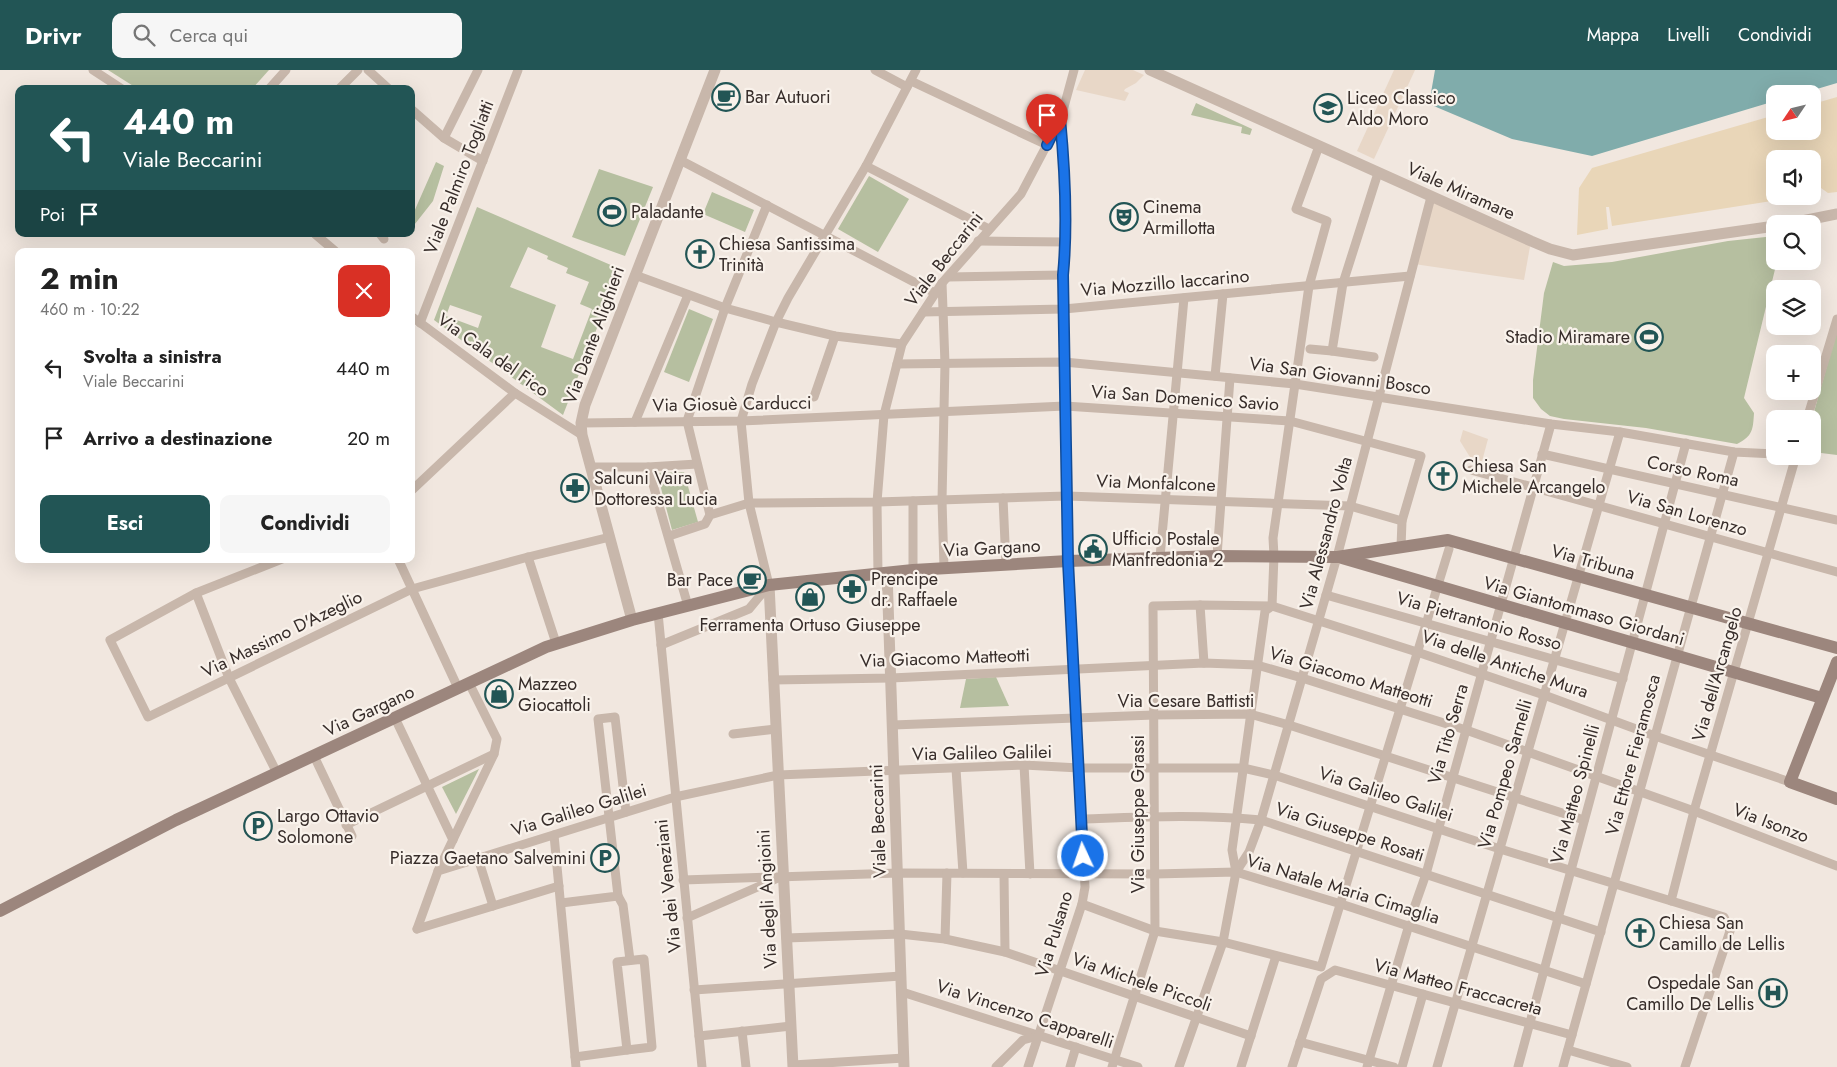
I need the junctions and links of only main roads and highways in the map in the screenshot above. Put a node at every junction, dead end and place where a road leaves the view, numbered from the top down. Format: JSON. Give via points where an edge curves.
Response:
{"nodes":[{"id":1,"x":1337,"y":557,"type":"junction"},
{"id":2,"x":1837,"y":648,"type":"edge"},
{"id":3,"x":1837,"y":662,"type":"edge"},
{"id":4,"x":1822,"y":698,"type":"junction"},
{"id":5,"x":1837,"y":799,"type":"edge"},
{"id":6,"x":0,"y":911,"type":"edge"}],
"edges":[{"from":1,"to":2,"type":"main road","name":"Via Tribuna","via":[[1448,540]]},
{"from":1,"to":4,"type":"main road","name":"Via Giantommaso Giordani"},
{"from":1,"to":6,"type":"main road","name":"Via Gargano","via":[[1160,557],[913,570],[769,585],[658,613],[556,643],[176,820]]},
{"from":3,"to":4,"type":"main road"},
{"from":4,"to":5,"type":"main road","name":"Via delle Antiche Mura","via":[[1790,782]]}]}
